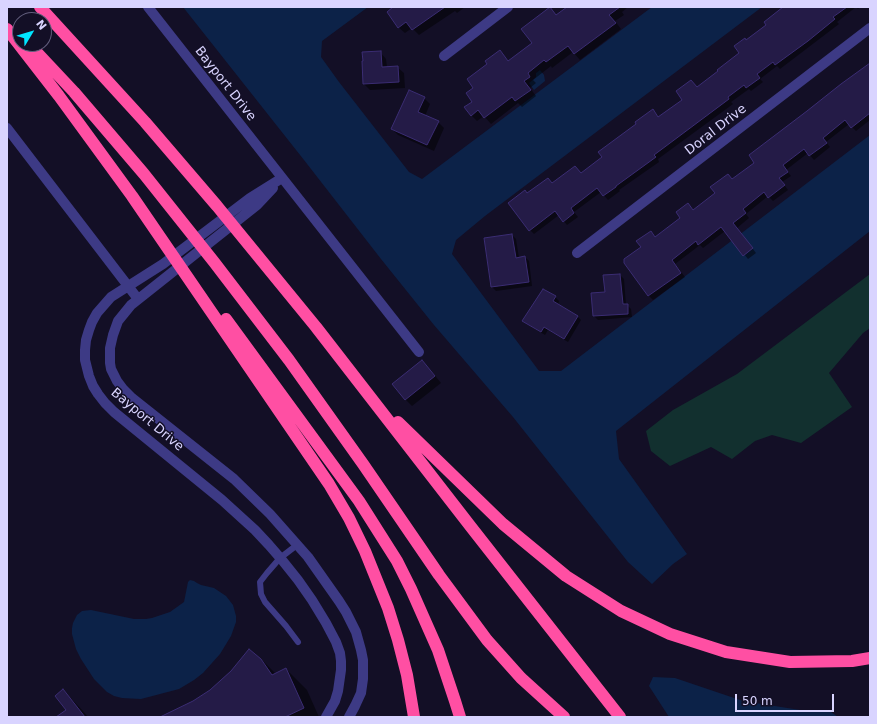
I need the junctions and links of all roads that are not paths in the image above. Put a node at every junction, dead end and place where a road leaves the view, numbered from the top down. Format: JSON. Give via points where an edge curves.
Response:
{"nodes":[{"id":1,"x":40,"y":7,"type":"edge"},
{"id":2,"x":148,"y":7,"type":"edge"},
{"id":3,"x":508,"y":7,"type":"edge"},
{"id":4,"x":870,"y":28,"type":"edge"},
{"id":5,"x":7,"y":29,"type":"edge"},
{"id":6,"x":36,"y":52,"type":"edge"},
{"id":7,"x":444,"y":56,"type":"dead end"},
{"id":8,"x":7,"y":128,"type":"edge"},
{"id":9,"x":282,"y":178,"type":"junction"},
{"id":10,"x":577,"y":253,"type":"dead end"},
{"id":11,"x":193,"y":280,"type":"junction"},
{"id":12,"x":128,"y":286,"type":"junction"},
{"id":13,"x":138,"y":299,"type":"junction"},
{"id":14,"x":419,"y":352,"type":"dead end"},
{"id":15,"x":367,"y":392,"type":"junction"},
{"id":16,"x":297,"y":545,"type":"junction"},
{"id":17,"x":280,"y":558,"type":"junction"},
{"id":18,"x":298,"y":642,"type":"dead end"},
{"id":19,"x":870,"y":658,"type":"edge"},
{"id":20,"x":326,"y":717,"type":"edge"},
{"id":21,"x":349,"y":717,"type":"edge"},
{"id":22,"x":414,"y":717,"type":"edge"},
{"id":23,"x":460,"y":717,"type":"edge"},
{"id":24,"x":564,"y":717,"type":"edge"},
{"id":25,"x":620,"y":717,"type":"edge"}],
"edges":[{"from":1,"to":15,"type":"highway","via":[[145,122],[217,206]]},
{"from":2,"to":9,"type":"street","name":"Bayport Drive"},
{"from":3,"to":7,"type":"street"},
{"from":4,"to":10,"type":"street","name":"Doral Drive"},
{"from":5,"to":11,"type":"highway"},
{"from":6,"to":24,"type":"highway","via":[[144,174],[214,262],[288,360],[487,640],[521,678]]},
{"from":8,"to":12,"type":"street"},
{"from":9,"to":12,"type":"street","name":"Bayport Drive"},
{"from":9,"to":13,"type":"street","name":"Bayport Drive","via":[[257,205]]},
{"from":9,"to":14,"type":"street"},
{"from":11,"to":22,"type":"highway","via":[[349,518],[376,575],[388,608],[407,676]]},
{"from":11,"to":23,"type":"highway","via":[[355,495],[397,561],[438,650]]},
{"from":12,"to":13,"type":"street"},
{"from":12,"to":17,"type":"street","name":"Bayport Drive","via":[[111,297],[102,307],[89,330],[85,360],[93,386],[114,412],[222,500],[255,530]]},
{"from":13,"to":16,"type":"street","name":"Bayport Drive","via":[[118,321],[111,340],[110,363],[116,381],[132,398],[234,479]]},
{"from":15,"to":19,"type":"highway","via":[[503,524],[566,576],[620,611],[670,634],[726,652],[790,662],[852,661]]},
{"from":15,"to":25,"type":"highway"},
{"from":16,"to":17,"type":"lane"},
{"from":16,"to":21,"type":"street","name":"Bayport Drive","via":[[339,601],[359,641],[363,679],[361,693]]},
{"from":17,"to":18,"type":"lane","via":[[260,582],[261,594]]},
{"from":17,"to":20,"type":"street","name":"Bayport Drive","via":[[326,623],[340,653],[338,691]]}]}
